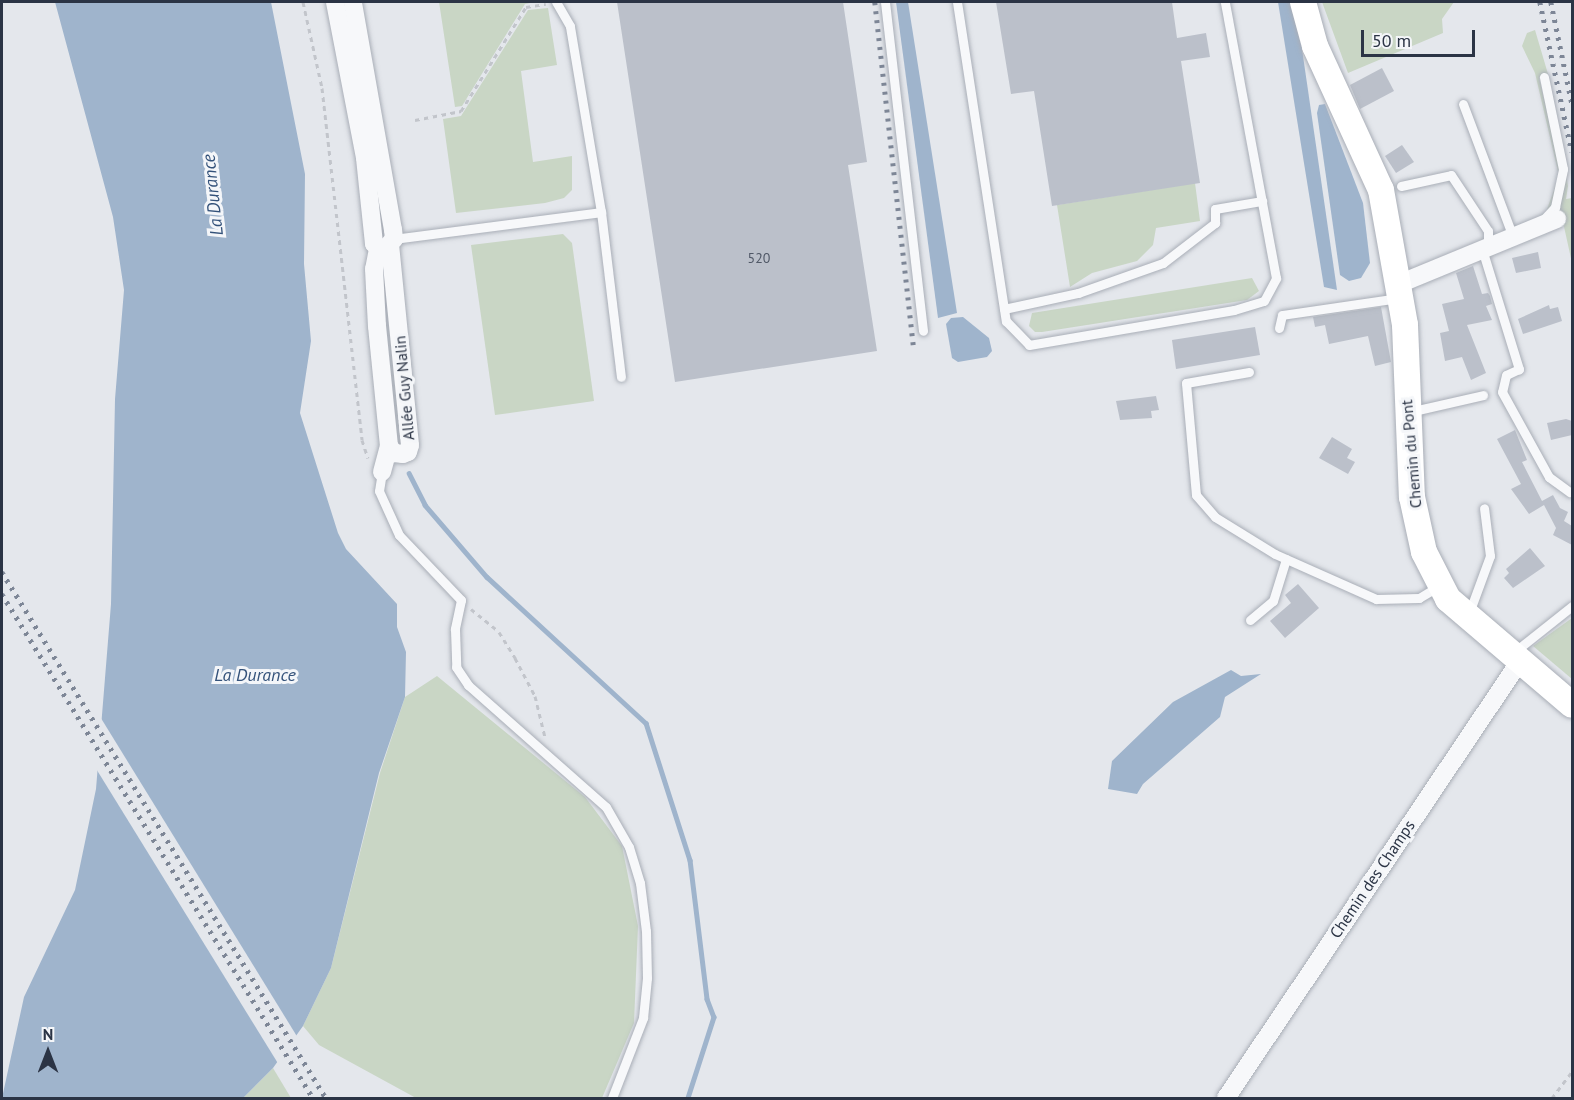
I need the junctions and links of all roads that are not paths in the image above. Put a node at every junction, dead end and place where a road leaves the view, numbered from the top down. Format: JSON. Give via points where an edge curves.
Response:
{"nodes":[{"id":1,"x":335,"y":2,"type":"edge"},
{"id":2,"x":353,"y":2,"type":"edge"},
{"id":3,"x":556,"y":2,"type":"edge"},
{"id":4,"x":885,"y":2,"type":"edge"},
{"id":5,"x":957,"y":2,"type":"edge"},
{"id":6,"x":1225,"y":2,"type":"edge"},
{"id":7,"x":1303,"y":2,"type":"edge"},
{"id":8,"x":1544,"y":76,"type":"dead end"},
{"id":9,"x":1463,"y":104,"type":"dead end"},
{"id":10,"x":1401,"y":186,"type":"dead end"},
{"id":11,"x":1262,"y":201,"type":"junction"},
{"id":12,"x":601,"y":212,"type":"junction"},
{"id":13,"x":1557,"y":219,"type":"dead end"},
{"id":14,"x":1538,"y":227,"type":"junction"},
{"id":15,"x":1513,"y":237,"type":"junction"},
{"id":16,"x":387,"y":245,"type":"junction"},
{"id":17,"x":1485,"y":248,"type":"junction"},
{"id":18,"x":1400,"y":291,"type":"junction"},
{"id":19,"x":1004,"y":309,"type":"junction"},
{"id":20,"x":1279,"y":328,"type":"dead end"},
{"id":21,"x":922,"y":331,"type":"dead end"},
{"id":22,"x":1250,"y":372,"type":"dead end"},
{"id":23,"x":621,"y":378,"type":"dead end"},
{"id":24,"x":1483,"y":395,"type":"dead end"},
{"id":25,"x":1407,"y":412,"type":"junction"},
{"id":26,"x":375,"y":466,"type":"joint"},
{"id":27,"x":1570,"y":492,"type":"dead end"},
{"id":28,"x":1484,"y":508,"type":"dead end"},
{"id":29,"x":1286,"y":559,"type":"junction"},
{"id":30,"x":1441,"y":585,"type":"junction"},
{"id":31,"x":1572,"y":606,"type":"edge"},
{"id":32,"x":1468,"y":617,"type":"junction"},
{"id":33,"x":1250,"y":620,"type":"dead end"},
{"id":34,"x":1516,"y":658,"type":"junction"},
{"id":35,"x":1572,"y":705,"type":"edge"},
{"id":36,"x":612,"y":1098,"type":"edge"},
{"id":37,"x":1226,"y":1098,"type":"edge"}],
"edges":[{"from":1,"to":16,"type":"street","name":"Allée Guy Nalin","via":[[353,87],[374,244]]},
{"from":2,"to":16,"type":"street","name":"Allée Guy Nalin"},
{"from":3,"to":12,"type":"lane","via":[[570,26]]},
{"from":4,"to":21,"type":"lane"},
{"from":5,"to":19,"type":"lane"},
{"from":6,"to":11,"type":"lane"},
{"from":7,"to":18,"type":"street","name":"Chemin du Pont","via":[[1315,46],[1381,190]]},
{"from":8,"to":14,"type":"lane","via":[[1563,170],[1555,207]]},
{"from":9,"to":15,"type":"lane"},
{"from":10,"to":17,"type":"lane","via":[[1451,175],[1488,231]]},
{"from":11,"to":19,"type":"lane","via":[[1215,209],[1215,223],[1163,263],[1078,293]]},
{"from":11,"to":19,"type":"lane","via":[[1276,278],[1264,301],[1234,310],[1029,345],[1006,321]]},
{"from":12,"to":16,"type":"lane"},
{"from":12,"to":23,"type":"lane"},
{"from":13,"to":14,"type":"street"},
{"from":14,"to":15,"type":"street"},
{"from":15,"to":17,"type":"street"},
{"from":16,"to":26,"type":"street","name":"Allée Guy Nalin","via":[[374,269],[388,446]]},
{"from":17,"to":18,"type":"street"},
{"from":17,"to":27,"type":"lane","via":[[1519,369],[1506,375],[1502,392],[1549,477]]},
{"from":18,"to":20,"type":"lane","via":[[1282,315]]},
{"from":18,"to":25,"type":"street","name":"Chemin du Pont"},
{"from":22,"to":29,"type":"lane","via":[[1185,383],[1196,495],[1215,517]]},
{"from":24,"to":25,"type":"lane"},
{"from":25,"to":30,"type":"street","name":"Chemin du Pont","via":[[1412,497],[1424,552]]},
{"from":26,"to":36,"type":"lane","via":[[379,491],[399,535],[461,600],[455,629],[456,667],[468,685],[606,807],[629,847],[640,883],[646,930],[643,1018]]},
{"from":28,"to":32,"type":"lane","via":[[1490,556]]},
{"from":29,"to":30,"type":"lane","via":[[1376,599],[1419,598]]},
{"from":29,"to":33,"type":"lane","via":[[1273,601]]},
{"from":30,"to":32,"type":"street","name":"Chemin du Pont","via":[[1448,599]]},
{"from":31,"to":34,"type":"lane"},
{"from":32,"to":34,"type":"street","name":"Chemin du Pont"},
{"from":34,"to":35,"type":"street","name":"Chemin du Pont"},
{"from":34,"to":37,"type":"street","name":"Chemin des Champs"}]}
